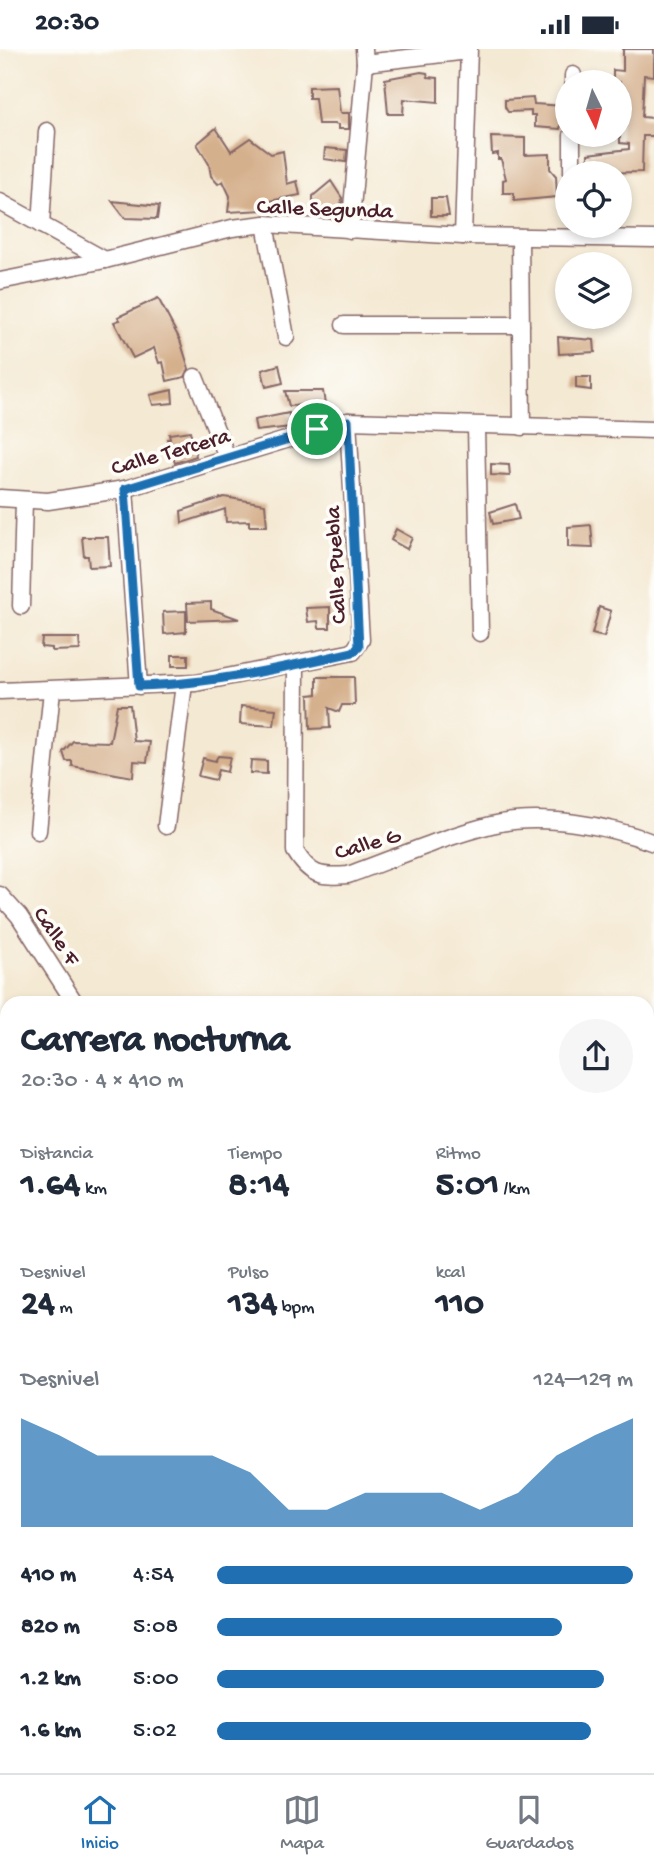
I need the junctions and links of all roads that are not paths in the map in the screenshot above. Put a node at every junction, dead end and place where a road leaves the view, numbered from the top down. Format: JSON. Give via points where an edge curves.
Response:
{"nodes":[{"id":1,"x":469,"y":50,"type":"edge"},
{"id":2,"x":364,"y":56,"type":"edge"},
{"id":3,"x":47,"y":131,"type":"dead end"},
{"id":4,"x":0,"y":202,"type":"edge"},
{"id":5,"x":265,"y":224,"type":"junction"},
{"id":6,"x":41,"y":225,"type":"junction"},
{"id":7,"x":350,"y":230,"type":"junction"},
{"id":8,"x":555,"y":234,"type":"edge"},
{"id":9,"x":463,"y":236,"type":"junction"},
{"id":10,"x":520,"y":237,"type":"junction"},
{"id":11,"x":632,"y":237,"type":"edge"},
{"id":12,"x":654,"y":239,"type":"edge"},
{"id":13,"x":105,"y":260,"type":"junction"},
{"id":14,"x":0,"y":281,"type":"edge"},
{"id":15,"x":344,"y":325,"type":"dead end"},
{"id":16,"x":521,"y":325,"type":"junction"},
{"id":17,"x":286,"y":337,"type":"dead end"},
{"id":18,"x":195,"y":377,"type":"dead end"},
{"id":19,"x":348,"y":421,"type":"junction"},
{"id":20,"x":476,"y":426,"type":"junction"},
{"id":21,"x":522,"y":427,"type":"junction"},
{"id":22,"x":654,"y":430,"type":"edge"},
{"id":23,"x":228,"y":457,"type":"junction"},
{"id":24,"x":125,"y":489,"type":"junction"},
{"id":25,"x":0,"y":498,"type":"edge"},
{"id":26,"x":24,"y":501,"type":"junction"},
{"id":27,"x":21,"y":606,"type":"dead end"},
{"id":28,"x":480,"y":633,"type":"dead end"},
{"id":29,"x":296,"y":665,"type":"junction"},
{"id":30,"x":184,"y":684,"type":"junction"},
{"id":31,"x":139,"y":686,"type":"junction"},
{"id":32,"x":52,"y":690,"type":"junction"},
{"id":33,"x":0,"y":691,"type":"edge"},
{"id":34,"x":166,"y":826,"type":"dead end"},
{"id":35,"x":38,"y":831,"type":"dead end"},
{"id":36,"x":654,"y":843,"type":"edge"},
{"id":37,"x":0,"y":894,"type":"edge"},
{"id":38,"x":0,"y":915,"type":"edge"},
{"id":39,"x":19,"y":916,"type":"junction"},
{"id":40,"x":70,"y":996,"type":"edge"}],
"edges":[{"from":1,"to":2,"type":"street"},
{"from":1,"to":9,"type":"street"},
{"from":2,"to":7,"type":"street"},
{"from":3,"to":6,"type":"street"},
{"from":4,"to":6,"type":"street"},
{"from":5,"to":7,"type":"street","name":"Calle Segunda"},
{"from":5,"to":13,"type":"street","name":"Calle Segunda"},
{"from":5,"to":17,"type":"street"},
{"from":6,"to":13,"type":"street"},
{"from":7,"to":9,"type":"street","name":"Calle Segunda"},
{"from":8,"to":10,"type":"street","name":"Calle Segunda"},
{"from":9,"to":10,"type":"street","name":"Calle Segunda"},
{"from":10,"to":16,"type":"street"},
{"from":11,"to":12,"type":"street","name":"Calle Segunda"},
{"from":13,"to":14,"type":"street","name":"Calle Segunda"},
{"from":15,"to":16,"type":"street"},
{"from":16,"to":21,"type":"street"},
{"from":18,"to":23,"type":"street"},
{"from":19,"to":20,"type":"street"},
{"from":19,"to":23,"type":"street","name":"Calle Tercera"},
{"from":19,"to":29,"type":"street","name":"Calle Puebla","via":[[361,640],[353,652]]},
{"from":20,"to":21,"type":"street"},
{"from":20,"to":28,"type":"street"},
{"from":21,"to":22,"type":"street"},
{"from":23,"to":24,"type":"street","name":"Calle Tercera"},
{"from":24,"to":26,"type":"street","name":"Calle Tercera"},
{"from":24,"to":31,"type":"street"},
{"from":25,"to":26,"type":"street","name":"Calle Tercera"},
{"from":26,"to":27,"type":"street"},
{"from":29,"to":30,"type":"street","name":"Calle Puebla"},
{"from":29,"to":36,"type":"street","name":"Calle G","via":[[295,851],[305,868],[325,877],[348,875],[492,825],[561,822],[617,829]]},
{"from":30,"to":31,"type":"street","name":"Calle Puebla"},
{"from":30,"to":34,"type":"street"},
{"from":31,"to":32,"type":"street","name":"Calle Puebla"},
{"from":32,"to":33,"type":"street","name":"Calle Puebla"},
{"from":32,"to":35,"type":"street"},
{"from":37,"to":39,"type":"street","name":"Calle F"},
{"from":38,"to":39,"type":"street"},
{"from":39,"to":40,"type":"street","name":"Calle F"}]}
